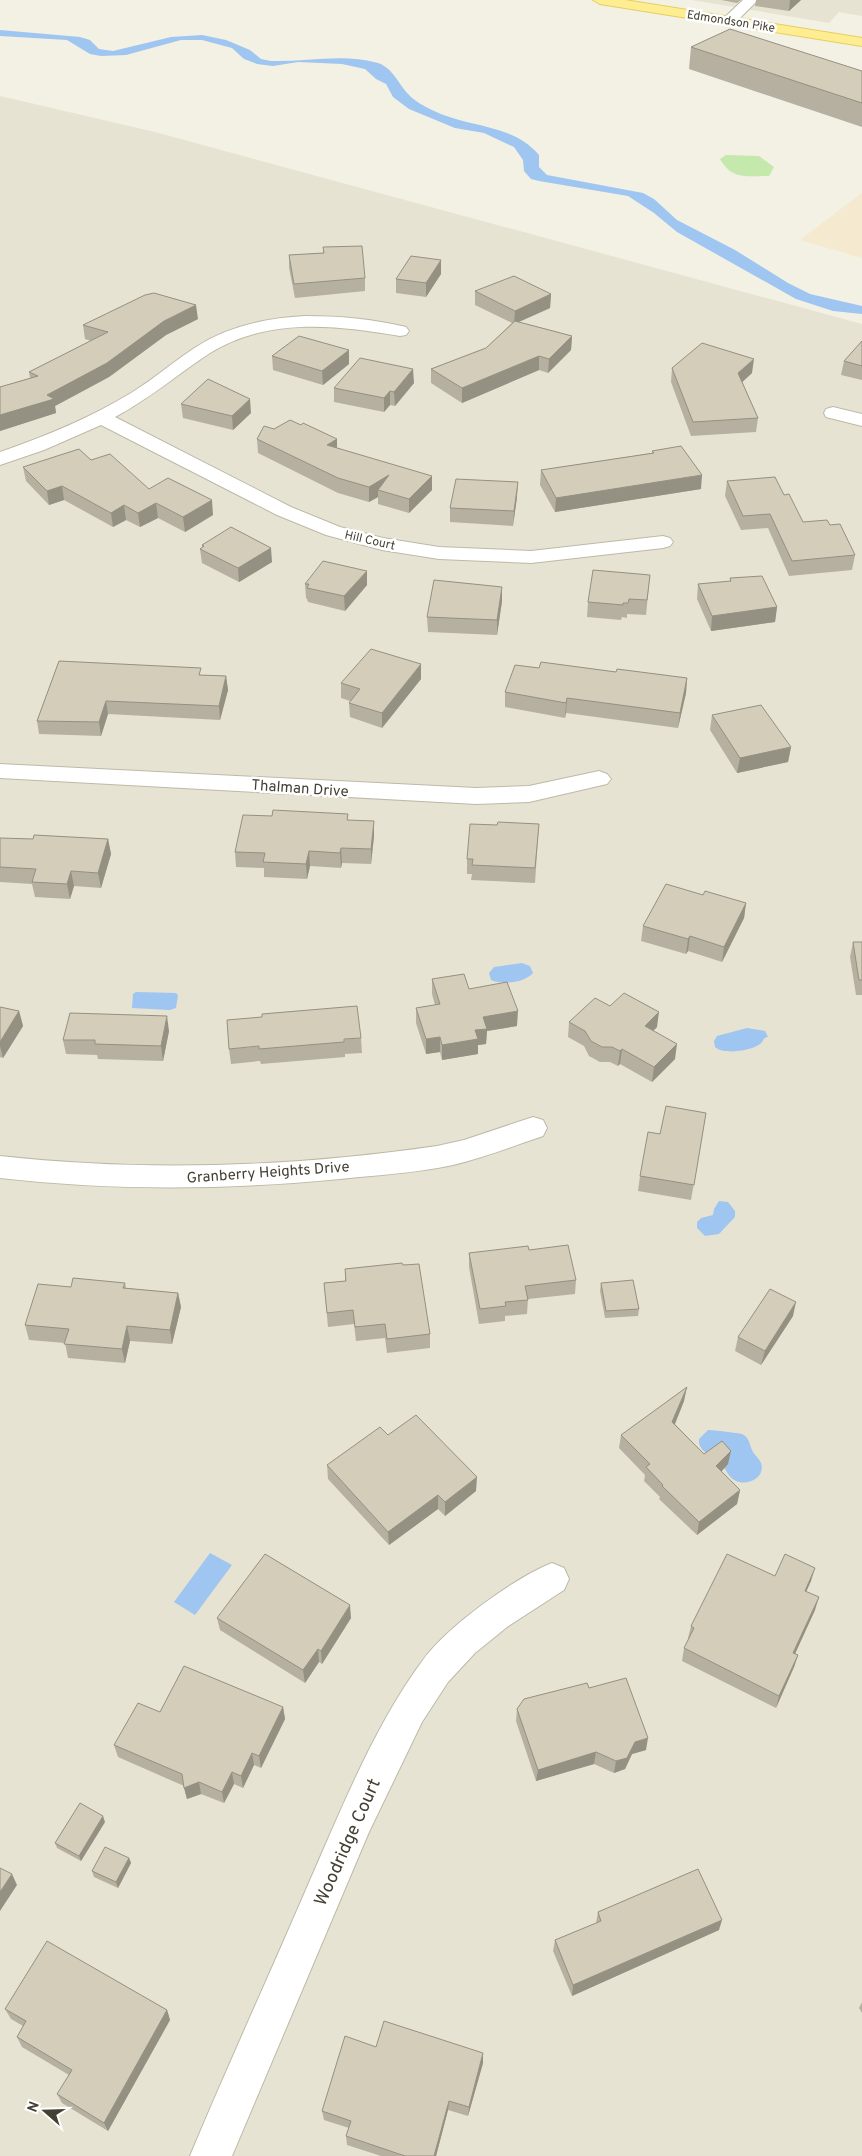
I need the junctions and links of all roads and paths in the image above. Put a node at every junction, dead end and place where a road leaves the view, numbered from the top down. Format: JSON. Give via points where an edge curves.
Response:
{"nodes":[{"id":1,"x":600,"y":0,"type":"edge"},
{"id":2,"x":751,"y":0,"type":"edge"},
{"id":3,"x":730,"y":20,"type":"junction"},
{"id":4,"x":862,"y":42,"type":"edge"},
{"id":5,"x":400,"y":332,"type":"dead end"},
{"id":6,"x":833,"y":413,"type":"dead end"},
{"id":7,"x":102,"y":418,"type":"junction"},
{"id":8,"x":862,"y":420,"type":"edge"},
{"id":9,"x":0,"y":459,"type":"edge"},
{"id":10,"x":663,"y":542,"type":"dead end"},
{"id":11,"x":0,"y":771,"type":"edge"},
{"id":12,"x":600,"y":779,"type":"dead end"},
{"id":13,"x":533,"y":1128,"type":"dead end"},
{"id":14,"x":0,"y":1167,"type":"edge"},
{"id":15,"x":552,"y":1579,"type":"dead end"},
{"id":16,"x":211,"y":2156,"type":"edge"}],
"edges":[{"from":1,"to":3,"type":"main road","name":"Edmondson Pike"},
{"from":2,"to":3,"type":"street"},
{"from":3,"to":4,"type":"main road","name":"Edmondson Pike"},
{"from":5,"to":7,"type":"street","via":[[320,320],[246,330],[202,349],[143,394]]},
{"from":6,"to":8,"type":"street"},
{"from":7,"to":9,"type":"street"},
{"from":7,"to":10,"type":"street","name":"Hill Court","via":[[284,511],[333,531],[382,544],[447,553],[531,557]]},
{"from":11,"to":12,"type":"street","name":"Thalman Drive","via":[[476,796],[529,794]]},
{"from":13,"to":14,"type":"street","name":"Granberry Heights Drive","via":[[438,1156],[310,1171],[144,1179],[87,1177]]},
{"from":15,"to":16,"type":"street","name":"Woodridge Court","via":[[495,1616],[464,1641],[436,1670],[409,1710],[356,1819]]}]}
